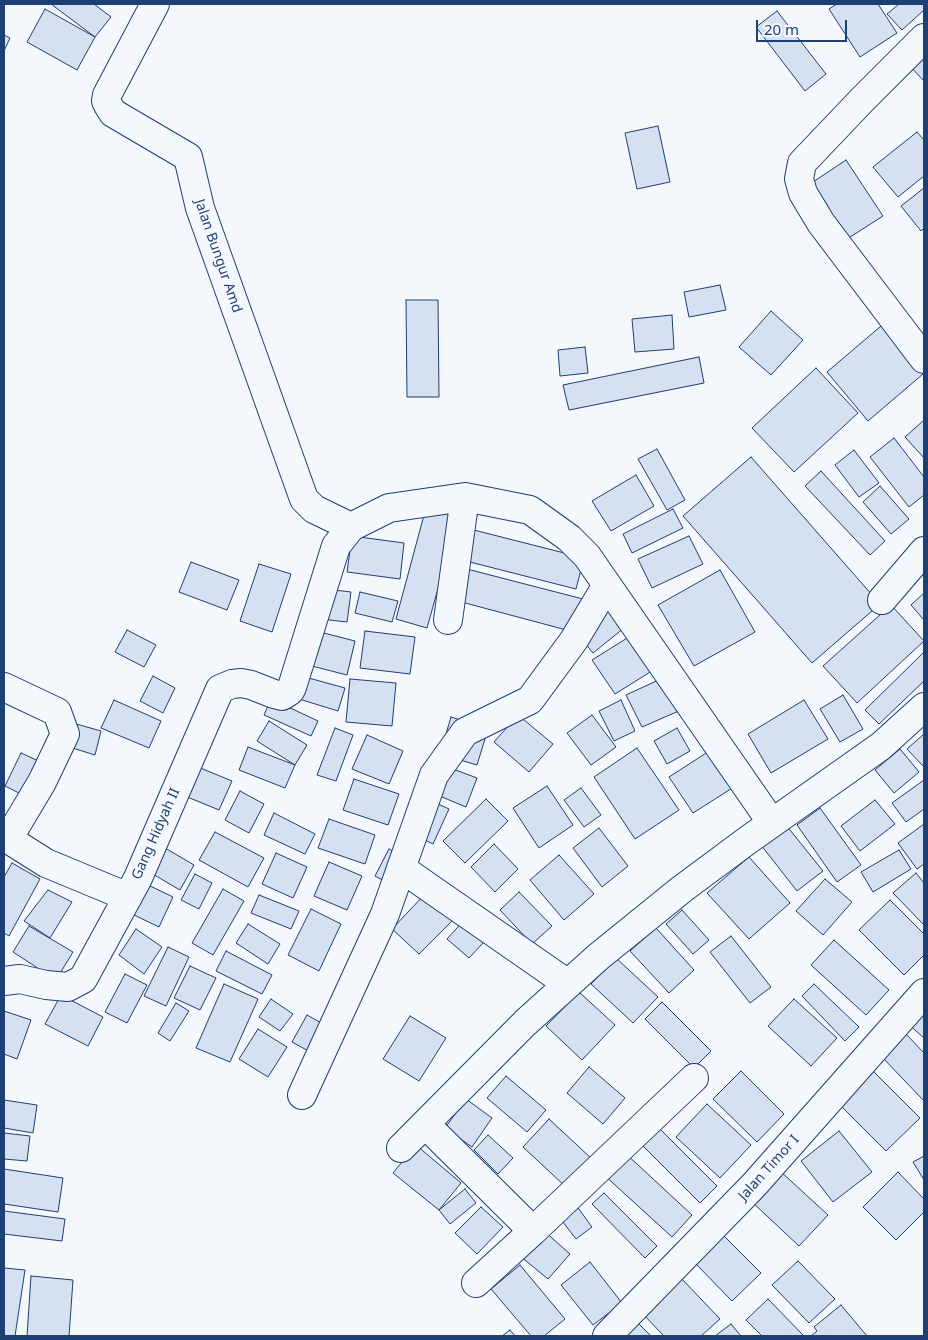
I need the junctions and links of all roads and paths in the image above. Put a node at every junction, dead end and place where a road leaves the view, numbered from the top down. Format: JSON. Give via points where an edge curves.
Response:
{"nodes":[{"id":1,"x":155,"y":4,"type":"edge"},
{"id":2,"x":924,"y":38,"type":"edge"},
{"id":3,"x":924,"y":359,"type":"edge"},
{"id":4,"x":465,"y":498,"type":"junction"},
{"id":5,"x":351,"y":527,"type":"junction"},
{"id":6,"x":924,"y":551,"type":"edge"},
{"id":7,"x":607,"y":585,"type":"junction"},
{"id":8,"x":882,"y":600,"type":"dead end"},
{"id":9,"x":448,"y":620,"type":"dead end"},
{"id":10,"x":4,"y":687,"type":"edge"},
{"id":11,"x":924,"y":707,"type":"edge"},
{"id":12,"x":772,"y":823,"type":"junction"},
{"id":13,"x":401,"y":868,"type":"junction"},
{"id":14,"x":128,"y":897,"type":"junction"},
{"id":15,"x":4,"y":981,"type":"edge"},
{"id":16,"x":568,"y":984,"type":"junction"},
{"id":17,"x":924,"y":993,"type":"edge"},
{"id":18,"x":694,"y":1078,"type":"dead end"},
{"id":19,"x":302,"y":1095,"type":"dead end"},
{"id":20,"x":425,"y":1124,"type":"junction"},
{"id":21,"x":401,"y":1148,"type":"dead end"},
{"id":22,"x":533,"y":1231,"type":"junction"},
{"id":23,"x":476,"y":1284,"type":"dead end"},
{"id":24,"x":607,"y":1336,"type":"edge"}],
"edges":[{"from":1,"to":5,"type":"street","name":"Jalan Bungur Amd","via":[[106,101],[113,113],[188,157],[200,208],[304,500],[314,509]]},
{"from":2,"to":3,"type":"street","via":[[802,163],[799,179],[803,193],[821,223]]},
{"from":4,"to":5,"type":"street","via":[[389,508]]},
{"from":4,"to":7,"type":"street","via":[[530,510],[570,538]]},
{"from":4,"to":9,"type":"street"},
{"from":5,"to":14,"type":"street","name":"Gang Hidyah II","via":[[336,546],[290,691],[282,696],[241,683],[220,689]]},
{"from":6,"to":8,"type":"street"},
{"from":7,"to":12,"type":"street"},
{"from":7,"to":13,"type":"street","via":[[574,640],[530,700],[465,732],[434,775]]},
{"from":10,"to":14,"type":"street","via":[[57,712],[65,734],[42,782],[8,839],[46,863]]},
{"from":11,"to":12,"type":"street","via":[[881,746]]},
{"from":12,"to":16,"type":"street","via":[[674,895]]},
{"from":13,"to":16,"type":"street"},
{"from":13,"to":19,"type":"street","via":[[385,914]]},
{"from":14,"to":15,"type":"street","name":"Gang Hidyah II","via":[[83,979],[68,987],[20,979]]},
{"from":16,"to":20,"type":"street"},
{"from":17,"to":24,"type":"street","name":"Jalan Timor I","via":[[754,1185]]},
{"from":18,"to":22,"type":"street"},
{"from":20,"to":21,"type":"street"},
{"from":20,"to":22,"type":"street"},
{"from":22,"to":23,"type":"street"}]}
